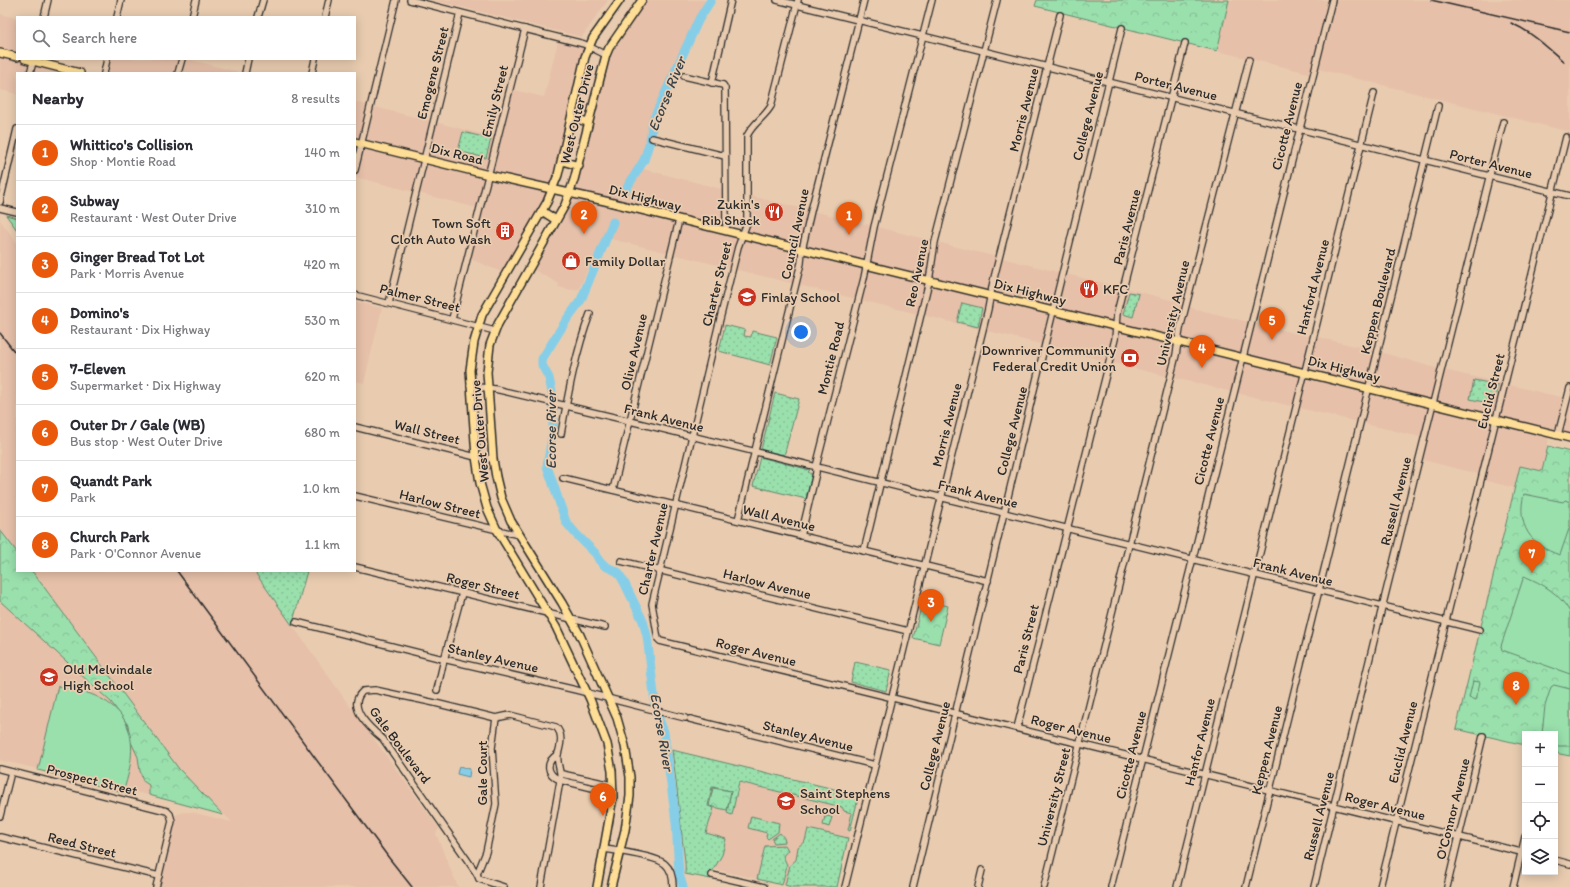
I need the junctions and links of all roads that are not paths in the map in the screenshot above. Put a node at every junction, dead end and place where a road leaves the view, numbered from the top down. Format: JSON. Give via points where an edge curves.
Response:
{"nodes":[{"id":1,"x":48,"y":0,"type":"edge"},
{"id":2,"x":121,"y":0,"type":"edge"},
{"id":3,"x":196,"y":0,"type":"edge"},
{"id":4,"x":263,"y":0,"type":"edge"},
{"id":5,"x":329,"y":0,"type":"edge"},
{"id":6,"x":396,"y":0,"type":"edge"},
{"id":7,"x":410,"y":0,"type":"edge"},
{"id":8,"x":620,"y":0,"type":"edge"},
{"id":9,"x":642,"y":0,"type":"edge"},
{"id":10,"x":731,"y":0,"type":"edge"},
{"id":11,"x":777,"y":0,"type":"edge"},
{"id":12,"x":864,"y":0,"type":"edge"},
{"id":13,"x":932,"y":0,"type":"edge"},
{"id":14,"x":997,"y":0,"type":"edge"},
{"id":15,"x":1332,"y":0,"type":"edge"},
{"id":16,"x":797,"y":2,"type":"edge"},
{"id":17,"x":460,"y":13,"type":"junction"},
{"id":18,"x":1060,"y":15,"type":"dead end"},
{"id":19,"x":44,"y":16,"type":"edge"},
{"id":20,"x":117,"y":16,"type":"edge"},
{"id":21,"x":192,"y":16,"type":"edge"},
{"id":22,"x":258,"y":16,"type":"edge"},
{"id":23,"x":325,"y":16,"type":"edge"},
{"id":24,"x":860,"y":20,"type":"junction"},
{"id":25,"x":1122,"y":28,"type":"dead end"},
{"id":26,"x":525,"y":29,"type":"junction"},
{"id":27,"x":922,"y":36,"type":"junction"},
{"id":28,"x":1185,"y":43,"type":"dead end"},
{"id":29,"x":589,"y":46,"type":"junction"},
{"id":30,"x":984,"y":51,"type":"junction"},
{"id":31,"x":0,"y":53,"type":"edge"},
{"id":32,"x":606,"y":55,"type":"junction"},
{"id":33,"x":16,"y":57,"type":"edge"},
{"id":34,"x":33,"y":60,"type":"edge"},
{"id":35,"x":107,"y":60,"type":"edge"},
{"id":36,"x":182,"y":60,"type":"edge"},
{"id":37,"x":248,"y":60,"type":"edge"},
{"id":38,"x":315,"y":60,"type":"edge"},
{"id":39,"x":1248,"y":60,"type":"dead end"},
{"id":40,"x":1047,"y":66,"type":"junction"},
{"id":41,"x":30,"y":72,"type":"edge"},
{"id":42,"x":76,"y":72,"type":"edge"},
{"id":43,"x":104,"y":72,"type":"edge"},
{"id":44,"x":178,"y":72,"type":"edge"},
{"id":45,"x":245,"y":72,"type":"edge"},
{"id":46,"x":312,"y":72,"type":"edge"},
{"id":47,"x":684,"y":76,"type":"dead end"},
{"id":48,"x":1109,"y":82,"type":"junction"},
{"id":49,"x":712,"y":83,"type":"junction"},
{"id":50,"x":1374,"y":93,"type":"dead end"},
{"id":51,"x":1172,"y":97,"type":"junction"},
{"id":52,"x":1438,"y":106,"type":"dead end"},
{"id":53,"x":1236,"y":113,"type":"junction"},
{"id":54,"x":572,"y":118,"type":"junction"},
{"id":55,"x":588,"y":122,"type":"junction"},
{"id":56,"x":1503,"y":122,"type":"dead end"},
{"id":57,"x":1298,"y":129,"type":"junction"},
{"id":58,"x":16,"y":134,"type":"edge"},
{"id":59,"x":1566,"y":137,"type":"dead end"},
{"id":60,"x":652,"y":138,"type":"dead end"},
{"id":61,"x":358,"y":142,"type":"edge"},
{"id":62,"x":1362,"y":144,"type":"junction"},
{"id":63,"x":725,"y":156,"type":"junction"},
{"id":64,"x":424,"y":159,"type":"junction"},
{"id":65,"x":356,"y":161,"type":"edge"},
{"id":66,"x":562,"y":161,"type":"junction"},
{"id":67,"x":1425,"y":161,"type":"junction"},
{"id":68,"x":579,"y":166,"type":"junction"},
{"id":69,"x":489,"y":175,"type":"junction"},
{"id":70,"x":1490,"y":176,"type":"junction"},
{"id":71,"x":552,"y":189,"type":"junction"},
{"id":72,"x":1552,"y":192,"type":"junction"},
{"id":73,"x":570,"y":193,"type":"junction"},
{"id":74,"x":1570,"y":196,"type":"edge"},
{"id":75,"x":0,"y":202,"type":"edge"},
{"id":76,"x":0,"y":208,"type":"edge"},
{"id":77,"x":542,"y":211,"type":"junction"},
{"id":78,"x":16,"y":212,"type":"edge"},
{"id":79,"x":556,"y":220,"type":"junction"},
{"id":80,"x":679,"y":220,"type":"junction"},
{"id":81,"x":726,"y":231,"type":"junction"},
{"id":82,"x":742,"y":235,"type":"junction"},
{"id":83,"x":802,"y":250,"type":"junction"},
{"id":84,"x":866,"y":266,"type":"junction"},
{"id":85,"x":928,"y":281,"type":"junction"},
{"id":86,"x":356,"y":295,"type":"edge"},
{"id":87,"x":991,"y":296,"type":"junction"},
{"id":88,"x":389,"y":303,"type":"junction"},
{"id":89,"x":1054,"y":311,"type":"junction"},
{"id":90,"x":590,"y":314,"type":"dead end"},
{"id":91,"x":452,"y":319,"type":"junction"},
{"id":92,"x":478,"y":326,"type":"junction"},
{"id":93,"x":1116,"y":327,"type":"junction"},
{"id":94,"x":495,"y":330,"type":"junction"},
{"id":95,"x":1178,"y":342,"type":"junction"},
{"id":96,"x":1242,"y":358,"type":"junction"},
{"id":97,"x":1305,"y":373,"type":"junction"},
{"id":98,"x":470,"y":386,"type":"junction"},
{"id":99,"x":488,"y":387,"type":"junction"},
{"id":100,"x":1368,"y":388,"type":"junction"},
{"id":101,"x":1570,"y":388,"type":"edge"},
{"id":102,"x":1433,"y":404,"type":"junction"},
{"id":103,"x":567,"y":406,"type":"junction"},
{"id":104,"x":1496,"y":420,"type":"junction"},
{"id":105,"x":630,"y":421,"type":"junction"},
{"id":106,"x":356,"y":427,"type":"edge"},
{"id":107,"x":562,"y":434,"type":"dead end"},
{"id":108,"x":1558,"y":435,"type":"junction"},
{"id":109,"x":692,"y":437,"type":"junction"},
{"id":110,"x":1570,"y":438,"type":"edge"},
{"id":111,"x":755,"y":452,"type":"junction"},
{"id":112,"x":476,"y":457,"type":"junction"},
{"id":113,"x":493,"y":459,"type":"junction"},
{"id":114,"x":685,"y":464,"type":"joint"},
{"id":115,"x":816,"y":467,"type":"junction"},
{"id":116,"x":563,"y":478,"type":"dead end"},
{"id":117,"x":880,"y":482,"type":"junction"},
{"id":118,"x":614,"y":490,"type":"junction"},
{"id":119,"x":356,"y":496,"type":"edge"},
{"id":120,"x":942,"y":498,"type":"junction"},
{"id":121,"x":675,"y":506,"type":"junction"},
{"id":122,"x":1005,"y":513,"type":"junction"},
{"id":123,"x":738,"y":520,"type":"junction"},
{"id":124,"x":1067,"y":529,"type":"junction"},
{"id":125,"x":497,"y":530,"type":"junction"},
{"id":126,"x":519,"y":535,"type":"junction"},
{"id":127,"x":800,"y":536,"type":"junction"},
{"id":128,"x":1130,"y":544,"type":"junction"},
{"id":129,"x":864,"y":552,"type":"junction"},
{"id":130,"x":1060,"y":556,"type":"joint"},
{"id":131,"x":1192,"y":559,"type":"junction"},
{"id":132,"x":621,"y":561,"type":"dead end"},
{"id":133,"x":925,"y":566,"type":"junction"},
{"id":134,"x":356,"y":567,"type":"edge"},
{"id":135,"x":660,"y":570,"type":"junction"},
{"id":136,"x":1123,"y":572,"type":"joint"},
{"id":137,"x":1254,"y":575,"type":"junction"},
{"id":138,"x":988,"y":582,"type":"junction"},
{"id":139,"x":1319,"y":591,"type":"junction"},
{"id":140,"x":462,"y":593,"type":"junction"},
{"id":141,"x":1247,"y":603,"type":"joint"},
{"id":142,"x":1382,"y":606,"type":"junction"},
{"id":143,"x":549,"y":614,"type":"junction"},
{"id":144,"x":1312,"y":618,"type":"joint"},
{"id":145,"x":571,"y":619,"type":"junction"},
{"id":146,"x":296,"y":622,"type":"dead end"},
{"id":147,"x":1446,"y":622,"type":"junction"},
{"id":148,"x":605,"y":627,"type":"dead end"},
{"id":149,"x":1480,"y":630,"type":"dead end"},
{"id":150,"x":908,"y":631,"type":"junction"},
{"id":151,"x":658,"y":639,"type":"joint"},
{"id":152,"x":1438,"y":650,"type":"joint"},
{"id":153,"x":444,"y":659,"type":"junction"},
{"id":154,"x":437,"y":690,"type":"dead end"},
{"id":155,"x":587,"y":693,"type":"junction"},
{"id":156,"x":608,"y":698,"type":"junction"},
{"id":157,"x":892,"y":698,"type":"junction"},
{"id":158,"x":956,"y":714,"type":"junction"},
{"id":159,"x":496,"y":718,"type":"junction"},
{"id":160,"x":1017,"y":728,"type":"junction"},
{"id":161,"x":1483,"y":736,"type":"dead end"},
{"id":162,"x":1079,"y":744,"type":"junction"},
{"id":163,"x":558,"y":754,"type":"junction"},
{"id":164,"x":1143,"y":759,"type":"junction"},
{"id":165,"x":875,"y":765,"type":"junction"},
{"id":166,"x":0,"y":770,"type":"edge"},
{"id":167,"x":11,"y":772,"type":"junction"},
{"id":168,"x":1204,"y":774,"type":"junction"},
{"id":169,"x":561,"y":777,"type":"junction"},
{"id":170,"x":612,"y":785,"type":"junction"},
{"id":171,"x":1269,"y":790,"type":"junction"},
{"id":172,"x":613,"y":793,"type":"junction"},
{"id":173,"x":1334,"y":806,"type":"junction"},
{"id":174,"x":0,"y":816,"type":"edge"},
{"id":175,"x":1397,"y":821,"type":"junction"},
{"id":176,"x":1459,"y":836,"type":"junction"},
{"id":177,"x":0,"y":837,"type":"edge"},
{"id":178,"x":604,"y":849,"type":"junction"},
{"id":179,"x":620,"y":852,"type":"junction"},
{"id":180,"x":1522,"y":852,"type":"edge"},
{"id":181,"x":1522,"y":856,"type":"edge"},
{"id":182,"x":1558,"y":861,"type":"edge"},
{"id":183,"x":1570,"y":864,"type":"edge"},
{"id":184,"x":982,"y":870,"type":"dead end"},
{"id":185,"x":477,"y":874,"type":"junction"},
{"id":186,"x":712,"y":875,"type":"dead end"},
{"id":187,"x":159,"y":876,"type":"junction"},
{"id":188,"x":750,"y":885,"type":"edge"},
{"id":189,"x":156,"y":887,"type":"edge"},
{"id":190,"x":504,"y":887,"type":"edge"},
{"id":191,"x":541,"y":887,"type":"edge"},
{"id":192,"x":597,"y":887,"type":"edge"},
{"id":193,"x":611,"y":887,"type":"edge"},
{"id":194,"x":672,"y":887,"type":"edge"},
{"id":195,"x":764,"y":887,"type":"edge"},
{"id":196,"x":845,"y":887,"type":"edge"},
{"id":197,"x":913,"y":887,"type":"edge"},
{"id":198,"x":978,"y":887,"type":"edge"},
{"id":199,"x":1044,"y":887,"type":"edge"},
{"id":200,"x":1111,"y":887,"type":"edge"},
{"id":201,"x":1177,"y":887,"type":"edge"},
{"id":202,"x":1246,"y":887,"type":"edge"},
{"id":203,"x":1314,"y":887,"type":"edge"},
{"id":204,"x":1380,"y":887,"type":"edge"},
{"id":205,"x":1447,"y":887,"type":"edge"},
{"id":206,"x":1513,"y":887,"type":"edge"}],
"edges":[{"from":1,"to":19,"type":"street"},
{"from":2,"to":20,"type":"street"},
{"from":3,"to":21,"type":"street"},
{"from":4,"to":22,"type":"street"},
{"from":5,"to":23,"type":"street"},
{"from":6,"to":61,"type":"street"},
{"from":7,"to":17,"type":"street"},
{"from":8,"to":29,"type":"main road","name":"West Outer Drive"},
{"from":9,"to":32,"type":"main road","name":"West Outer Drive"},
{"from":10,"to":49,"type":"street"},
{"from":11,"to":16,"type":"street","name":"Porter Avenue"},
{"from":12,"to":24,"type":"street","name":"Council Avenue"},
{"from":13,"to":27,"type":"street","name":"Montie Road"},
{"from":14,"to":30,"type":"street","name":"Reo Avenue"},
{"from":15,"to":57,"type":"street","name":"Cicotte Avenue"},
{"from":16,"to":24,"type":"street","name":"Porter Avenue"},
{"from":16,"to":82,"type":"street","name":"Charter Street","via":[[771,106],[753,125],[747,136],[747,223]]},
{"from":17,"to":26,"type":"street"},
{"from":17,"to":64,"type":"street","name":"Emogene Street"},
{"from":18,"to":40,"type":"street","name":"Morris Avenue"},
{"from":24,"to":27,"type":"street","name":"Porter Avenue"},
{"from":24,"to":83,"type":"street","name":"Council Avenue"},
{"from":25,"to":48,"type":"street","name":"College Avenue"},
{"from":26,"to":29,"type":"street"},
{"from":26,"to":69,"type":"street","name":"Emily Street"},
{"from":27,"to":30,"type":"street","name":"Porter Avenue"},
{"from":27,"to":84,"type":"street","name":"Montie Road"},
{"from":28,"to":51,"type":"street","name":"Paris Avenue"},
{"from":29,"to":32,"type":"street"},
{"from":29,"to":54,"type":"main road","name":"West Outer Drive"},
{"from":30,"to":40,"type":"street","name":"Porter Avenue"},
{"from":30,"to":85,"type":"street","name":"Reo Avenue","via":[[935,242]]},
{"from":31,"to":33,"type":"main road"},
{"from":32,"to":55,"type":"main road","name":"West Outer Drive"},
{"from":34,"to":41,"type":"street"},
{"from":34,"to":42,"type":"main road"},
{"from":35,"to":43,"type":"street"},
{"from":36,"to":44,"type":"street"},
{"from":37,"to":45,"type":"street"},
{"from":38,"to":46,"type":"street"},
{"from":39,"to":53,"type":"street","name":"University Avenue"},
{"from":40,"to":48,"type":"street","name":"Porter Avenue"},
{"from":40,"to":87,"type":"street","name":"Morris Avenue"},
{"from":47,"to":49,"type":"street"},
{"from":48,"to":51,"type":"street","name":"Porter Avenue"},
{"from":48,"to":89,"type":"street","name":"College Avenue"},
{"from":49,"to":63,"type":"street","via":[[724,86]]},
{"from":50,"to":62,"type":"street","name":"Hanford Avenue"},
{"from":51,"to":53,"type":"street","name":"Porter Avenue"},
{"from":51,"to":93,"type":"street","name":"Paris Avenue","via":[[1117,313]]},
{"from":52,"to":67,"type":"street","name":"Keppen Boulevard"},
{"from":53,"to":57,"type":"street","name":"Porter Avenue"},
{"from":53,"to":95,"type":"street","name":"University Avenue"},
{"from":54,"to":55,"type":"main road"},
{"from":54,"to":66,"type":"main road","name":"West Outer Drive"},
{"from":55,"to":68,"type":"main road","name":"West Outer Drive"},
{"from":56,"to":70,"type":"street","name":"Russell Avenue"},
{"from":57,"to":62,"type":"street","name":"Porter Avenue"},
{"from":57,"to":96,"type":"street","name":"Cicotte Avenue"},
{"from":58,"to":75,"type":"street"},
{"from":59,"to":72,"type":"street","name":"Euclid Street"},
{"from":60,"to":63,"type":"street"},
{"from":61,"to":64,"type":"main road","name":"Dix Road"},
{"from":61,"to":65,"type":"street"},
{"from":62,"to":67,"type":"street","name":"Porter Avenue"},
{"from":62,"to":97,"type":"street","name":"Hanford Avenue"},
{"from":63,"to":81,"type":"street"},
{"from":64,"to":69,"type":"main road","name":"Dix Road"},
{"from":64,"to":88,"type":"street","name":"Emogene Street"},
{"from":66,"to":68,"type":"main road"},
{"from":66,"to":71,"type":"main road","name":"West Outer Drive"},
{"from":67,"to":70,"type":"street","name":"Porter Avenue"},
{"from":67,"to":100,"type":"street","name":"Keppen Boulevard"},
{"from":68,"to":73,"type":"main road","name":"West Outer Drive"},
{"from":69,"to":71,"type":"main road","name":"Dix Road"},
{"from":69,"to":91,"type":"street","name":"Emily Street"},
{"from":70,"to":72,"type":"street","name":"Porter Avenue"},
{"from":70,"to":102,"type":"street","name":"Russell Avenue"},
{"from":71,"to":73,"type":"main road","name":"Dix Highway"},
{"from":71,"to":77,"type":"main road","name":"West Outer Drive"},
{"from":72,"to":74,"type":"street","name":"Porter Avenue"},
{"from":72,"to":104,"type":"street","name":"Euclid Street"},
{"from":73,"to":79,"type":"main road","name":"West Outer Drive"},
{"from":73,"to":80,"type":"main road","name":"Dix Highway"},
{"from":76,"to":78,"type":"street"},
{"from":77,"to":79,"type":"main road"},
{"from":77,"to":92,"type":"main road","name":"West Outer Drive","via":[[490,300]]},
{"from":79,"to":94,"type":"main road","name":"West Outer Drive"},
{"from":80,"to":81,"type":"main road","name":"Dix Highway"},
{"from":80,"to":105,"type":"street","name":"Olive Avenue"},
{"from":81,"to":82,"type":"main road","name":"Dix Highway"},
{"from":82,"to":83,"type":"main road","name":"Dix Highway"},
{"from":82,"to":109,"type":"street","name":"Charter Street"},
{"from":83,"to":84,"type":"main road","name":"Dix Highway"},
{"from":83,"to":111,"type":"street","name":"Council Avenue"},
{"from":84,"to":85,"type":"main road","name":"Dix Highway"},
{"from":84,"to":115,"type":"street","name":"Montie Road"},
{"from":85,"to":87,"type":"main road","name":"Dix Highway"},
{"from":85,"to":117,"type":"street","name":"Reo Avenue"},
{"from":86,"to":88,"type":"street","name":"Palmer Street"},
{"from":87,"to":89,"type":"main road","name":"Dix Highway"},
{"from":87,"to":120,"type":"street","name":"Morris Avenue"},
{"from":88,"to":91,"type":"street","name":"Palmer Street"},
{"from":89,"to":93,"type":"main road","name":"Dix Highway"},
{"from":89,"to":122,"type":"street","name":"College Avenue"},
{"from":90,"to":103,"type":"street","via":[[584,329]]},
{"from":91,"to":92,"type":"street","name":"Palmer Street"},
{"from":92,"to":94,"type":"street","name":"Palmer Street"},
{"from":92,"to":98,"type":"main road","name":"West Outer Drive","via":[[471,356]]},
{"from":93,"to":95,"type":"main road","name":"Dix Highway"},
{"from":93,"to":124,"type":"street","name":"Paris Avenue"},
{"from":94,"to":99,"type":"main road","name":"West Outer Drive","via":[[488,359]]},
{"from":95,"to":96,"type":"main road","name":"Dix Highway"},
{"from":95,"to":128,"type":"street","name":"University Avenue"},
{"from":96,"to":97,"type":"main road","name":"Dix Highway"},
{"from":96,"to":131,"type":"street","name":"Cicotte Avenue"},
{"from":97,"to":100,"type":"main road","name":"Dix Highway"},
{"from":97,"to":137,"type":"street","name":"Hanford Avenue"},
{"from":98,"to":99,"type":"street","name":"Frank Avenue"},
{"from":98,"to":112,"type":"main road","name":"West Outer Drive"},
{"from":99,"to":103,"type":"street","name":"Frank Avenue"},
{"from":99,"to":113,"type":"main road","name":"West Outer Drive"},
{"from":100,"to":102,"type":"main road","name":"Dix Highway"},
{"from":100,"to":139,"type":"street","name":"Keppen Boulevard"},
{"from":101,"to":108,"type":"street"},
{"from":102,"to":104,"type":"main road","name":"Dix Highway"},
{"from":102,"to":142,"type":"street","name":"Russell Avenue"},
{"from":103,"to":105,"type":"street","name":"Frank Avenue"},
{"from":103,"to":107,"type":"street"},
{"from":104,"to":108,"type":"main road","name":"Dix Highway"},
{"from":104,"to":147,"type":"street","name":"Euclid Street"},
{"from":105,"to":109,"type":"street","name":"Frank Avenue"},
{"from":105,"to":118,"type":"street","name":"Olive Avenue"},
{"from":106,"to":112,"type":"street","name":"Wall Street"},
{"from":108,"to":110,"type":"main road","name":"Dix Highway"},
{"from":109,"to":111,"type":"street","name":"Frank Avenue"},
{"from":109,"to":114,"type":"street","name":"Charter Street"},
{"from":111,"to":115,"type":"street","name":"Frank Avenue"},
{"from":111,"to":123,"type":"street","name":"Council Avenue"},
{"from":112,"to":113,"type":"street","name":"Wall Street"},
{"from":112,"to":125,"type":"main road","name":"West Outer Drive","via":[[487,508]]},
{"from":113,"to":126,"type":"main road","name":"West Outer Drive","via":[[502,498]]},
{"from":114,"to":121,"type":"street","name":"Charter Avenue"},
{"from":115,"to":117,"type":"street","name":"Frank Avenue"},
{"from":115,"to":127,"type":"street","name":"Montie Road"},
{"from":116,"to":118,"type":"street","name":"Wall Avenue"},
{"from":117,"to":120,"type":"street","name":"Frank Avenue"},
{"from":117,"to":129,"type":"street","name":"Reo Avenue"},
{"from":118,"to":121,"type":"street","name":"Wall Avenue"},
{"from":119,"to":125,"type":"street","name":"Harlow Street"},
{"from":120,"to":122,"type":"street","name":"Frank Avenue"},
{"from":120,"to":133,"type":"street","name":"Morris Avenue"},
{"from":121,"to":123,"type":"street","name":"Wall Avenue"},
{"from":121,"to":135,"type":"street","name":"Charter Avenue"},
{"from":122,"to":124,"type":"street","name":"Frank Avenue"},
{"from":122,"to":138,"type":"street","name":"College Avenue"},
{"from":123,"to":127,"type":"street","name":"Wall Avenue"},
{"from":124,"to":128,"type":"street","name":"Frank Avenue"},
{"from":124,"to":130,"type":"street","name":"Paris Avenue"},
{"from":125,"to":126,"type":"street","name":"Harlow Street"},
{"from":125,"to":143,"type":"main road","name":"West Outer Drive"},
{"from":126,"to":145,"type":"main road","name":"West Outer Drive"},
{"from":127,"to":129,"type":"street","name":"Wall Avenue"},
{"from":128,"to":131,"type":"street","name":"Frank Avenue"},
{"from":128,"to":136,"type":"street","name":"University Avenue"},
{"from":129,"to":133,"type":"street","name":"Wall Avenue"},
{"from":130,"to":160,"type":"street","name":"Paris Street"},
{"from":131,"to":137,"type":"street","name":"Frank Avenue"},
{"from":131,"to":164,"type":"street","name":"Cicotte Avenue"},
{"from":132,"to":135,"type":"street","name":"Harlow Avenue"},
{"from":133,"to":138,"type":"street","name":"Wall Avenue"},
{"from":133,"to":150,"type":"street","name":"Morris Avenue"},
{"from":134,"to":140,"type":"street","name":"Roger Street"},
{"from":135,"to":150,"type":"street","name":"Harlow Avenue"},
{"from":135,"to":151,"type":"street","name":"Charter Avenue","via":[[652,607]]},
{"from":136,"to":162,"type":"street","name":"University Street"},
{"from":137,"to":139,"type":"street","name":"Frank Avenue"},
{"from":137,"to":141,"type":"street","name":"Hanford Avenue"},
{"from":138,"to":158,"type":"street","name":"College Avenue"},
{"from":139,"to":142,"type":"street","name":"Frank Avenue"},
{"from":139,"to":144,"type":"street","name":"Keppen Boulevard"},
{"from":140,"to":143,"type":"street","name":"Roger Street"},
{"from":140,"to":153,"type":"street"},
{"from":141,"to":168,"type":"street","name":"Hanfor Avenue"},
{"from":142,"to":147,"type":"street","name":"Frank Avenue"},
{"from":142,"to":173,"type":"street","name":"Russell Avenue"},
{"from":143,"to":145,"type":"street","name":"Roger Street"},
{"from":143,"to":155,"type":"main road","name":"West Outer Drive"},
{"from":144,"to":171,"type":"street","name":"Keppen Avenue"},
{"from":145,"to":148,"type":"street","name":"Roger Street"},
{"from":145,"to":156,"type":"main road","name":"West Outer Drive"},
{"from":146,"to":153,"type":"street","name":"Stanley Avenue"},
{"from":147,"to":149,"type":"street","name":"Frank Avenue"},
{"from":147,"to":152,"type":"street","name":"Euclid Street"},
{"from":150,"to":157,"type":"street","name":"Morris Avenue"},
{"from":151,"to":157,"type":"street","name":"Roger Avenue"},
{"from":152,"to":175,"type":"street","name":"Euclid Avenue"},
{"from":153,"to":154,"type":"street"},
{"from":153,"to":155,"type":"street","name":"Stanley Avenue"},
{"from":155,"to":156,"type":"street","name":"Stanley Avenue"},
{"from":155,"to":170,"type":"main road","name":"West Outer Drive","via":[[607,744]]},
{"from":156,"to":165,"type":"street","name":"Stanley Avenue"},
{"from":156,"to":179,"type":"main road","name":"West Outer Drive","via":[[622,735],[630,777],[628,813]]},
{"from":157,"to":158,"type":"street","name":"Roger Avenue"},
{"from":157,"to":165,"type":"street","name":"Morris Avenue"},
{"from":158,"to":160,"type":"street","name":"Roger Avenue"},
{"from":158,"to":197,"type":"street","name":"College Avenue"},
{"from":159,"to":163,"type":"street","name":"Gale Boulevard","via":[[510,715],[556,727],[561,739]]},
{"from":159,"to":185,"type":"street","name":"Gale Court","via":[[492,748],[496,804],[486,852]]},
{"from":159,"to":185,"type":"street","name":"Gale Boulevard","via":[[370,690],[362,692],[356,704],[360,715],[383,739]]},
{"from":160,"to":162,"type":"street","name":"Roger Avenue"},
{"from":161,"to":176,"type":"street","name":"O'Connor Avenue"},
{"from":162,"to":164,"type":"street","name":"Roger Avenue"},
{"from":162,"to":199,"type":"street","name":"University Street"},
{"from":163,"to":169,"type":"street","name":"Gale Boulevard"},
{"from":163,"to":169,"type":"street","name":"Gale Boulevard","via":[[548,765],[551,773]]},
{"from":164,"to":168,"type":"street","name":"Roger Avenue"},
{"from":164,"to":200,"type":"street","name":"Cicotte Avenue"},
{"from":165,"to":196,"type":"street","name":"Morris Avenue"},
{"from":166,"to":167,"type":"street","name":"Prospect Street"},
{"from":167,"to":174,"type":"street"},
{"from":167,"to":187,"type":"street","name":"Prospect Street","via":[[167,811],[172,821]]},
{"from":168,"to":171,"type":"street","name":"Roger Avenue"},
{"from":168,"to":201,"type":"street","name":"Hanfor Avenue"},
{"from":169,"to":170,"type":"street"},
{"from":169,"to":172,"type":"street"},
{"from":169,"to":191,"type":"street","name":"Gale Boulevard"},
{"from":170,"to":172,"type":"main road","name":"West Outer Drive"},
{"from":171,"to":173,"type":"street","name":"Roger Avenue"},
{"from":171,"to":202,"type":"street","name":"Keppen Avenue"},
{"from":172,"to":178,"type":"main road","name":"West Outer Drive"},
{"from":173,"to":175,"type":"street","name":"Roger Avenue"},
{"from":173,"to":203,"type":"street","name":"Russell Avenue"},
{"from":175,"to":176,"type":"street","name":"Roger Avenue"},
{"from":175,"to":204,"type":"street","name":"Euclid Avenue"},
{"from":176,"to":180,"type":"street","name":"Roger Avenue"},
{"from":176,"to":205,"type":"street","name":"O'Connor Avenue"},
{"from":177,"to":187,"type":"street","name":"Reed Street"},
{"from":178,"to":179,"type":"street"},
{"from":178,"to":192,"type":"main road","name":"West Outer Drive"},
{"from":179,"to":193,"type":"main road","name":"West Outer Drive"},
{"from":179,"to":194,"type":"street","via":[[660,860],[669,868]]},
{"from":181,"to":206,"type":"street"},
{"from":182,"to":183,"type":"street"},
{"from":184,"to":198,"type":"street"},
{"from":185,"to":190,"type":"street","name":"Gale Boulevard","via":[[481,880]]},
{"from":186,"to":188,"type":"street"},
{"from":187,"to":189,"type":"street"},
{"from":188,"to":195,"type":"street"}]}
